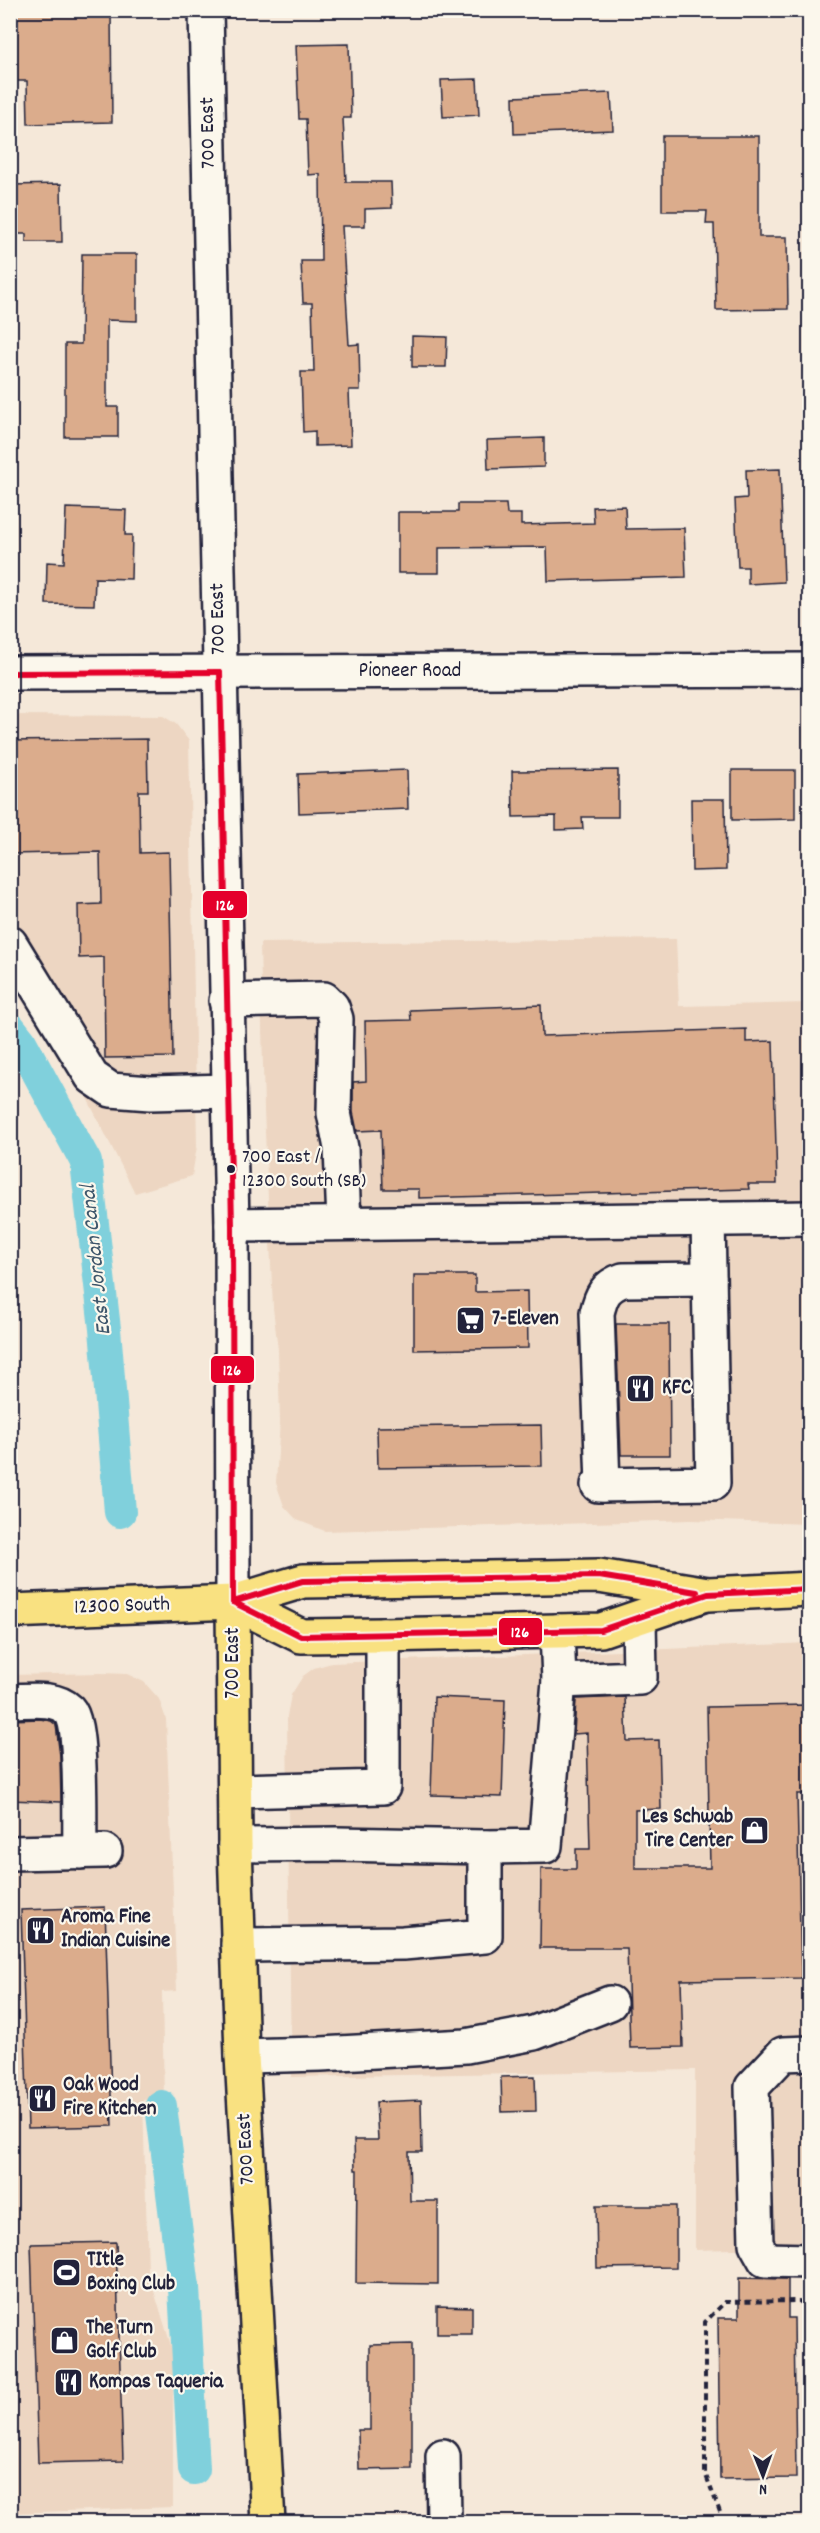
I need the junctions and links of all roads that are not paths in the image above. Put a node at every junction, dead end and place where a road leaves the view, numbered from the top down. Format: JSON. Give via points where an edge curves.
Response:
{"nodes":[{"id":1,"x":206,"y":10,"type":"edge"},
{"id":2,"x":810,"y":670,"type":"edge"},
{"id":3,"x":220,"y":672,"type":"junction"},
{"id":4,"x":10,"y":673,"type":"edge"},
{"id":5,"x":10,"y":943,"type":"edge"},
{"id":6,"x":226,"y":1001,"type":"junction"},
{"id":7,"x":229,"y":1091,"type":"junction"},
{"id":8,"x":810,"y":1218,"type":"edge"},
{"id":9,"x":708,"y":1219,"type":"junction"},
{"id":10,"x":344,"y":1222,"type":"junction"},
{"id":11,"x":231,"y":1225,"type":"junction"},
{"id":12,"x":709,"y":1279,"type":"junction"},
{"id":13,"x":810,"y":1589,"type":"edge"},
{"id":14,"x":708,"y":1594,"type":"junction"},
{"id":15,"x":234,"y":1602,"type":"junction"},
{"id":16,"x":10,"y":1611,"type":"edge"},
{"id":17,"x":639,"y":1618,"type":"junction"},
{"id":18,"x":557,"y":1631,"type":"junction"},
{"id":19,"x":383,"y":1635,"type":"junction"},
{"id":20,"x":559,"y":1681,"type":"junction"},
{"id":21,"x":10,"y":1701,"type":"edge"},
{"id":22,"x":235,"y":1791,"type":"junction"},
{"id":23,"x":235,"y":1845,"type":"junction"},
{"id":24,"x":485,"y":1847,"type":"junction"},
{"id":25,"x":10,"y":1853,"type":"edge"},
{"id":26,"x":238,"y":1945,"type":"junction"},
{"id":27,"x":610,"y":2003,"type":"dead end"},
{"id":28,"x":810,"y":2053,"type":"edge"},
{"id":29,"x":242,"y":2056,"type":"junction"},
{"id":30,"x":810,"y":2261,"type":"edge"},
{"id":31,"x":442,"y":2456,"type":"dead end"},
{"id":32,"x":268,"y":2523,"type":"edge"},
{"id":33,"x":444,"y":2523,"type":"edge"}],
"edges":[{"from":1,"to":3,"type":"street","name":"700 East"},
{"from":2,"to":3,"type":"street","name":"Pioneer Road"},
{"from":3,"to":4,"type":"street","name":"Pioneer Road"},
{"from":3,"to":6,"type":"street","name":"700 East"},
{"from":5,"to":7,"type":"street","via":[[92,1077],[111,1090]]},
{"from":6,"to":7,"type":"street","name":"700 East"},
{"from":6,"to":10,"type":"street","via":[[324,999],[332,1007],[336,1019],[334,1113],[341,1148]]},
{"from":7,"to":11,"type":"street","name":"700 East"},
{"from":8,"to":9,"type":"street"},
{"from":9,"to":10,"type":"street"},
{"from":9,"to":12,"type":"street"},
{"from":10,"to":11,"type":"street"},
{"from":11,"to":15,"type":"street","name":"700 East"},
{"from":12,"to":12,"type":"street","via":[[713,1483],[600,1485],[597,1313],[601,1297],[610,1284],[623,1280]]},
{"from":13,"to":14,"type":"main road","name":"12300 South"},
{"from":14,"to":15,"type":"main road","name":"12300 South","via":[[599,1576],[303,1581]]},
{"from":14,"to":17,"type":"main road","name":"12300 South"},
{"from":15,"to":16,"type":"main road","name":"12300 South"},
{"from":15,"to":19,"type":"main road","name":"12300 South","via":[[301,1636]]},
{"from":15,"to":22,"type":"main road","name":"700 East"},
{"from":17,"to":18,"type":"main road","name":"12300 South","via":[[601,1630]]},
{"from":17,"to":20,"type":"street","via":[[640,1678]]},
{"from":18,"to":19,"type":"main road","name":"12300 South"},
{"from":18,"to":20,"type":"street"},
{"from":19,"to":22,"type":"street","via":[[383,1787]]},
{"from":20,"to":24,"type":"street","via":[[545,1846]]},
{"from":21,"to":25,"type":"street","via":[[53,1702],[70,1711],[75,1721],[92,1852]]},
{"from":22,"to":23,"type":"main road","name":"700 East"},
{"from":23,"to":24,"type":"street"},
{"from":23,"to":26,"type":"main road","name":"700 East"},
{"from":24,"to":26,"type":"street","via":[[485,1936],[403,1943]]},
{"from":26,"to":29,"type":"main road","name":"700 East"},
{"from":27,"to":29,"type":"street","via":[[534,2033],[466,2046]]},
{"from":28,"to":30,"type":"street","via":[[783,2054],[752,2087],[756,2244],[765,2260]]},
{"from":29,"to":32,"type":"main road","name":"700 East"},
{"from":31,"to":33,"type":"street"}]}
